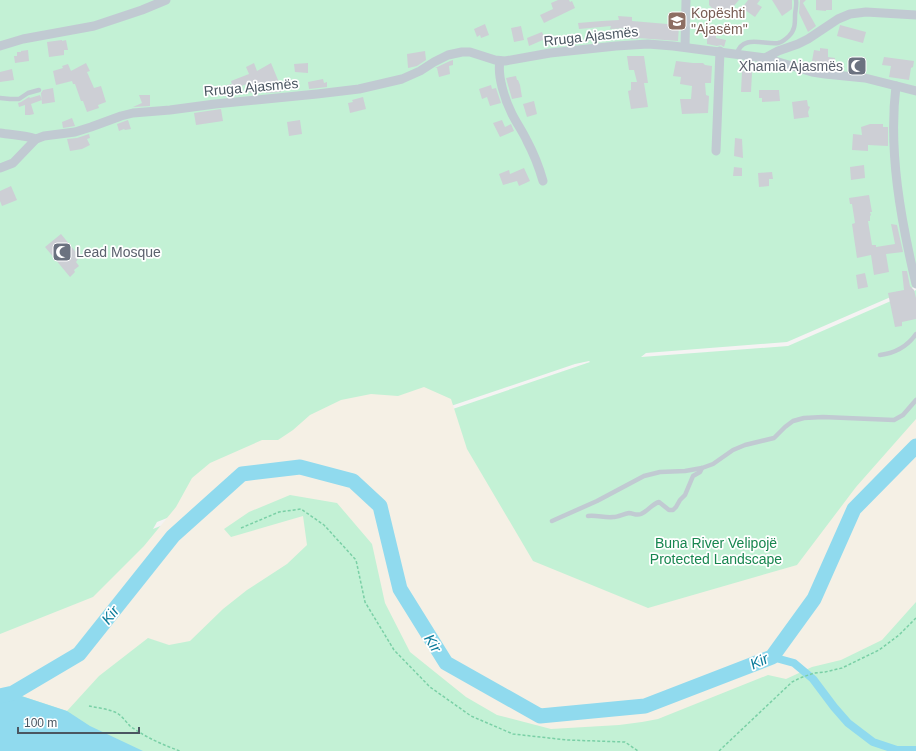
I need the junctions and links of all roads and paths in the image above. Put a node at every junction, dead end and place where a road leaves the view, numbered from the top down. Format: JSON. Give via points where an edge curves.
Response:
{"nodes":[{"id":1,"x":166,"y":0,"type":"edge"},
{"id":2,"x":686,"y":0,"type":"edge"},
{"id":3,"x":796,"y":0,"type":"edge"},
{"id":4,"x":916,"y":15,"type":"edge"},
{"id":5,"x":0,"y":46,"type":"edge"},
{"id":6,"x":684,"y":47,"type":"junction"},
{"id":7,"x":720,"y":51,"type":"junction"},
{"id":8,"x":736,"y":54,"type":"junction"},
{"id":9,"x":764,"y":58,"type":"junction"},
{"id":10,"x":500,"y":61,"type":"junction"},
{"id":11,"x":896,"y":86,"type":"junction"},
{"id":12,"x":39,"y":90,"type":"dead end"},
{"id":13,"x":916,"y":91,"type":"edge"},
{"id":14,"x":0,"y":98,"type":"edge"},
{"id":15,"x":0,"y":132,"type":"edge"},
{"id":16,"x":36,"y":139,"type":"junction"},
{"id":17,"x":716,"y":151,"type":"dead end"},
{"id":18,"x":0,"y":168,"type":"edge"},
{"id":19,"x":543,"y":181,"type":"dead end"},
{"id":20,"x":916,"y":284,"type":"edge"},
{"id":21,"x":916,"y":334,"type":"edge"},
{"id":22,"x":880,"y":355,"type":"dead end"},
{"id":23,"x":916,"y":400,"type":"edge"},
{"id":24,"x":702,"y":468,"type":"junction"},
{"id":25,"x":588,"y":516,"type":"dead end"},
{"id":26,"x":552,"y":521,"type":"dead end"},
{"id":27,"x":241,"y":528,"type":"dead end"},
{"id":28,"x":916,"y":618,"type":"edge"},
{"id":29,"x":89,"y":706,"type":"dead end"},
{"id":30,"x":180,"y":751,"type":"edge"},
{"id":31,"x":638,"y":751,"type":"edge"},
{"id":32,"x":719,"y":751,"type":"edge"}],
"edges":[{"from":1,"to":5,"type":"street","via":[[94,26],[23,39]]},
{"from":2,"to":6,"type":"street"},
{"from":3,"to":8,"type":"lane","via":[[795,26],[785,40],[779,43],[746,43],[740,46]]},
{"from":4,"to":9,"type":"street","via":[[866,12],[850,14],[808,39]]},
{"from":6,"to":7,"type":"street","name":"Rruga Ajasmës"},
{"from":6,"to":10,"type":"street","name":"Rruga Ajasmës","via":[[635,44]]},
{"from":7,"to":8,"type":"street","name":"Rruga Ajasmës"},
{"from":7,"to":17,"type":"street"},
{"from":8,"to":9,"type":"street","name":"Rruga Ajasmës"},
{"from":9,"to":11,"type":"street","name":"Rruga Ajasmës","via":[[812,72],[865,78]]},
{"from":10,"to":16,"type":"street","name":"Rruga Ajasmës","via":[[470,52],[455,53],[402,79],[360,89],[133,113],[79,131]]},
{"from":10,"to":19,"type":"street","via":[[501,79],[508,103],[536,160]]},
{"from":11,"to":13,"type":"street","name":"Rruga Ajasmës"},
{"from":11,"to":20,"type":"street","via":[[894,134],[897,173]]},
{"from":12,"to":14,"type":"lane","via":[[19,99]]},
{"from":15,"to":16,"type":"street","name":"Rruga Ajasmës"},
{"from":16,"to":18,"type":"street","via":[[13,163]]},
{"from":21,"to":22,"type":"lane","via":[[903,348]]},
{"from":23,"to":24,"type":"lane","via":[[903,415],[894,420],[804,418],[785,427],[774,438],[733,450],[713,464]]},
{"from":24,"to":25,"type":"lane","via":[[693,476],[685,495],[673,510],[659,502],[640,515]]},
{"from":24,"to":26,"type":"lane","via":[[644,476]]},
{"from":27,"to":31,"type":"path","via":[[279,512],[301,509],[324,524],[356,560],[365,602],[394,650],[430,687],[471,716],[513,734],[567,740],[625,742]]},
{"from":28,"to":32,"type":"path","via":[[879,650],[842,668],[814,672],[792,682]]},
{"from":29,"to":30,"type":"path","via":[[117,713],[145,735]]}]}
